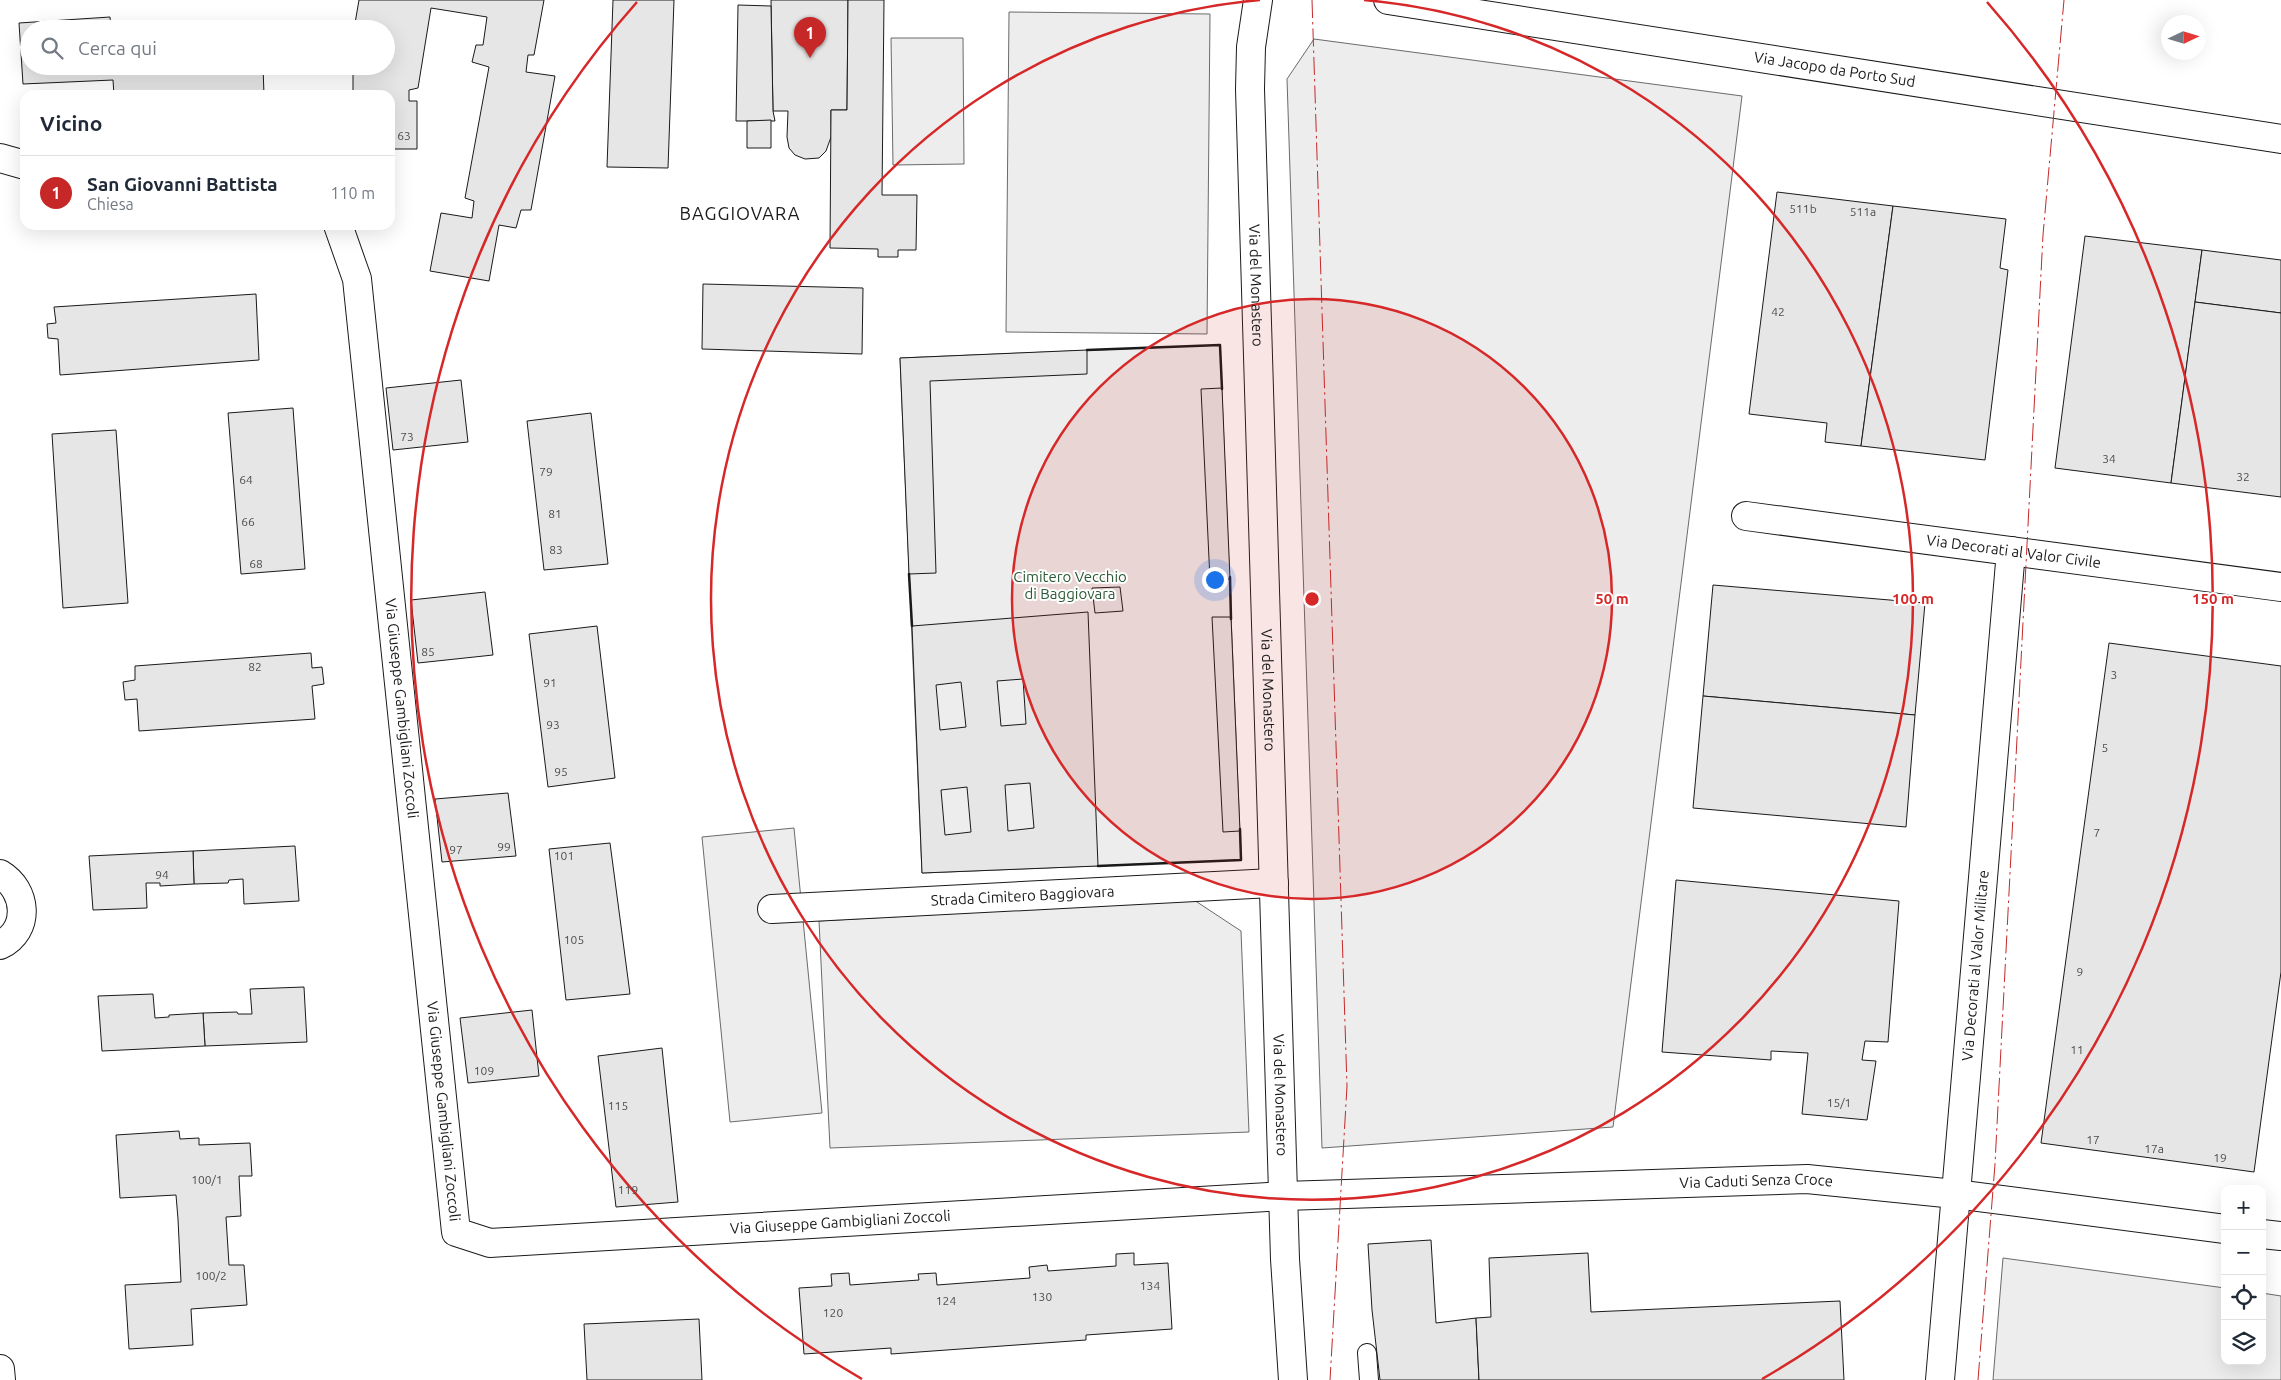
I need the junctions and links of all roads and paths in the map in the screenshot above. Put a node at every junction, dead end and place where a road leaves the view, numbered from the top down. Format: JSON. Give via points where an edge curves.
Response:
{"nodes":[{"id":1,"x":1258,"y":0,"type":"edge"},
{"id":2,"x":1388,"y":0,"type":"edge"},
{"id":3,"x":2281,"y":140,"type":"edge"},
{"id":4,"x":0,"y":158,"type":"edge"},
{"id":5,"x":20,"y":164,"type":"edge"},
{"id":6,"x":340,"y":230,"type":"edge"},
{"id":7,"x":1746,"y":516,"type":"dead end"},
{"id":8,"x":2011,"y":551,"type":"junction"},
{"id":9,"x":2281,"y":587,"type":"edge"},
{"id":10,"x":0,"y":874,"type":"edge"},
{"id":11,"x":1274,"y":883,"type":"junction"},
{"id":12,"x":772,"y":909,"type":"dead end"},
{"id":13,"x":0,"y":945,"type":"edge"},
{"id":14,"x":1955,"y":1194,"type":"junction"},
{"id":15,"x":1284,"y":1196,"type":"junction"},
{"id":16,"x":2221,"y":1228,"type":"edge"},
{"id":17,"x":2266,"y":1234,"type":"edge"},
{"id":18,"x":2281,"y":1236,"type":"edge"},
{"id":19,"x":1368,"y":1353,"type":"dead end"},
{"id":20,"x":0,"y":1369,"type":"edge"},
{"id":21,"x":1,"y":1380,"type":"edge"},
{"id":22,"x":1293,"y":1380,"type":"edge"},
{"id":23,"x":1369,"y":1380,"type":"edge"},
{"id":24,"x":1940,"y":1380,"type":"edge"}],
"edges":[{"from":1,"to":11,"type":"street","name":"Via del Monastero","via":[[1251,47],[1250,89]]},
{"from":2,"to":3,"type":"street","name":"Via Jacopo da Porto Sud"},
{"from":4,"to":5,"type":"street"},
{"from":6,"to":15,"type":"street","name":"Via Giuseppe Gambigliani Zoccoli","via":[[358,279],[456,1232],[490,1244]]},
{"from":7,"to":8,"type":"street","name":"Via Decorati al Valor Civile"},
{"from":8,"to":9,"type":"street","name":"Via Decorati al Valor Civile"},
{"from":8,"to":14,"type":"street","name":"Via Decorati al Valor Militare"},
{"from":10,"to":13,"type":"street","via":[[14,886],[21,898],[22,913],[19,926]]},
{"from":11,"to":12,"type":"street","name":"Strada Cimitero Baggiovara"},
{"from":11,"to":15,"type":"street","name":"Via del Monastero"},
{"from":14,"to":15,"type":"street","name":"Via Caduti Senza Croce","via":[[1807,1179]]},
{"from":14,"to":16,"type":"street","name":"Via Caduti Senza Croce"},
{"from":14,"to":24,"type":"street","name":"Via Decorati al Valor Militare"},
{"from":15,"to":22,"type":"street","name":"Via del Monastero"},
{"from":17,"to":18,"type":"street"},
{"from":19,"to":23,"type":"lane"},
{"from":20,"to":21,"type":"street"}]}
